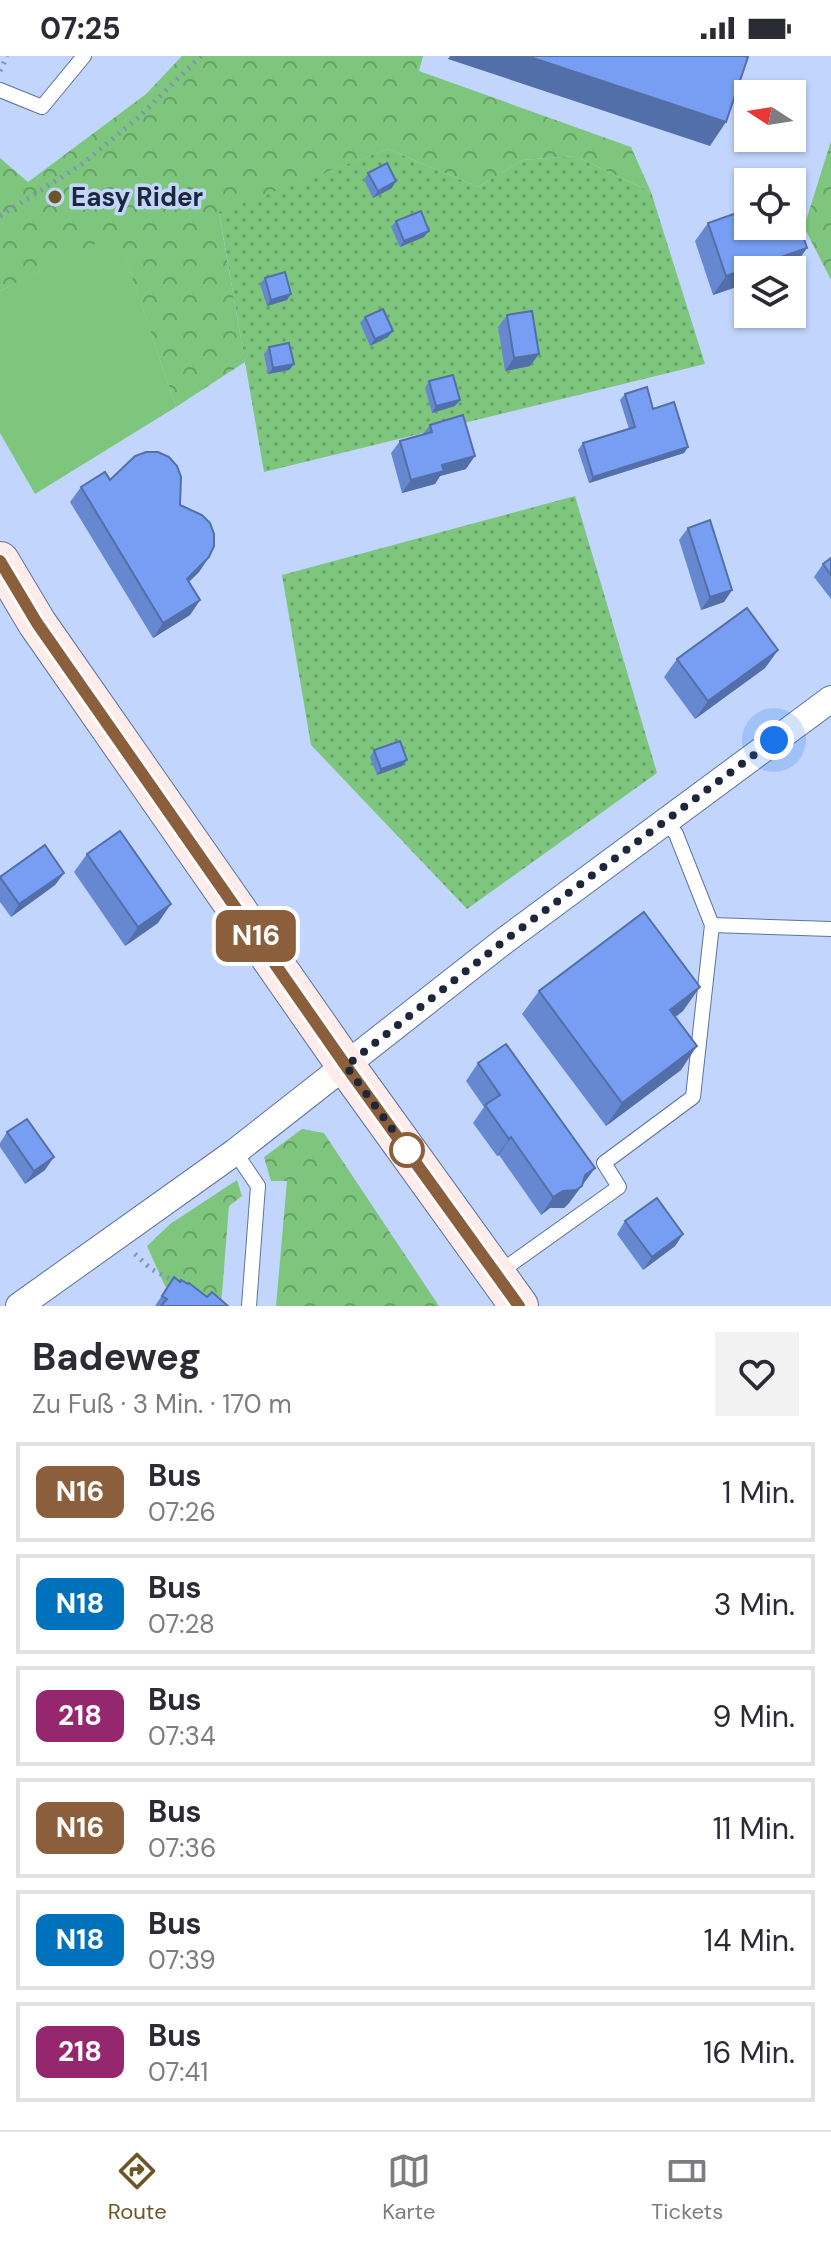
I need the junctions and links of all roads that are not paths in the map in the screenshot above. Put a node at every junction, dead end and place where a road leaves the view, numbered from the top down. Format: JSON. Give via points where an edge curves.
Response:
{"nodes":[{"id":1,"x":84,"y":56,"type":"edge"},
{"id":2,"x":0,"y":90,"type":"edge"},
{"id":3,"x":0,"y":561,"type":"edge"},
{"id":4,"x":831,"y":699,"type":"edge"},
{"id":5,"x":665,"y":821,"type":"junction"},
{"id":6,"x":712,"y":925,"type":"junction"},
{"id":7,"x":831,"y":929,"type":"edge"},
{"id":8,"x":346,"y":1066,"type":"junction"},
{"id":9,"x":235,"y":1152,"type":"junction"},
{"id":10,"x":497,"y":1275,"type":"junction"},
{"id":11,"x":19,"y":1306,"type":"edge"},
{"id":12,"x":249,"y":1306,"type":"edge"},
{"id":13,"x":519,"y":1306,"type":"edge"}],
"edges":[{"from":1,"to":2,"type":"lane","via":[[42,107]]},
{"from":3,"to":8,"type":"main road","via":[[37,623]]},
{"from":4,"to":5,"type":"street"},
{"from":5,"to":6,"type":"lane","via":[[676,834]]},
{"from":5,"to":8,"type":"street"},
{"from":6,"to":7,"type":"lane"},
{"from":6,"to":10,"type":"lane","via":[[693,1097],[604,1163],[619,1187]]},
{"from":8,"to":9,"type":"street"},
{"from":8,"to":10,"type":"main road"},
{"from":9,"to":11,"type":"street"},
{"from":9,"to":12,"type":"lane","via":[[258,1186]]},
{"from":10,"to":13,"type":"main road"}]}
